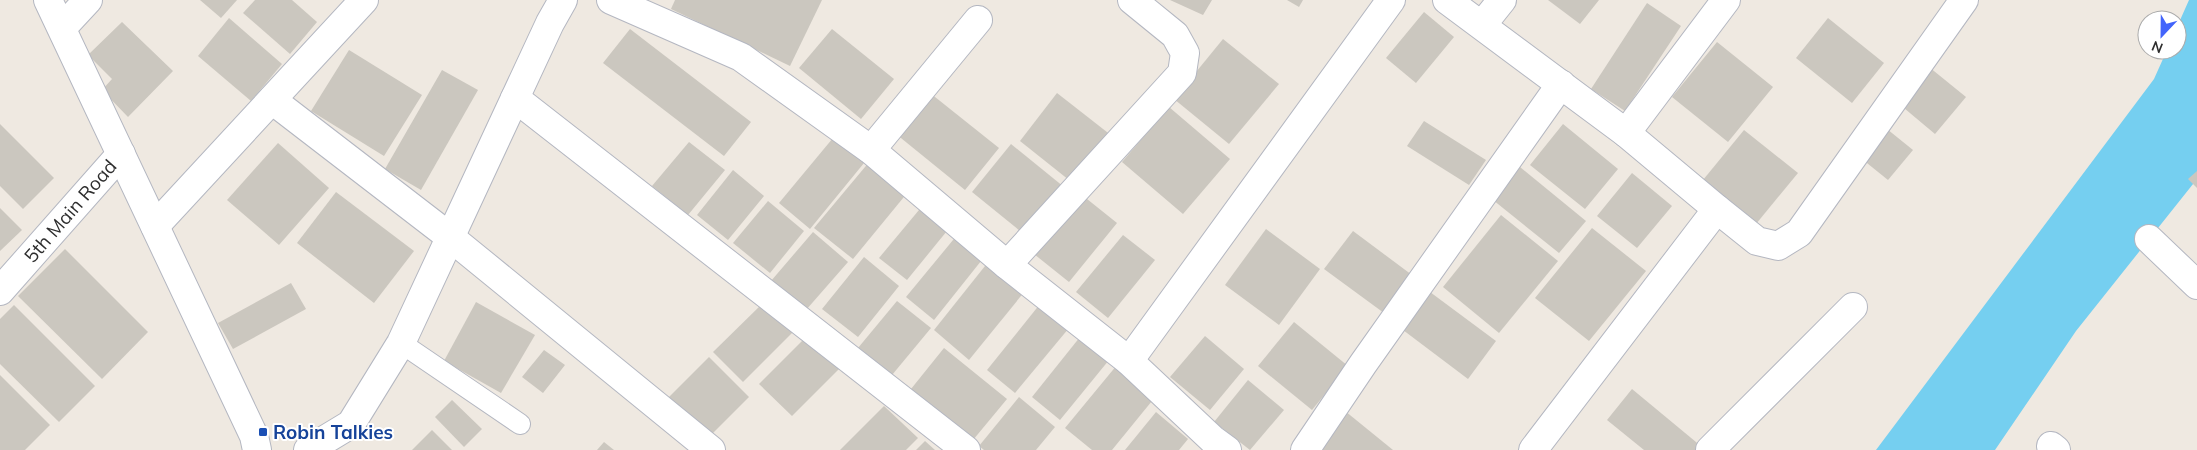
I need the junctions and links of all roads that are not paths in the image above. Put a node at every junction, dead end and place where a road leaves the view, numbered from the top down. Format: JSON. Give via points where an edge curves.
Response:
{"nodes":[{"id":1,"x":48,"y":0,"type":"edge"},
{"id":2,"x":88,"y":0,"type":"edge"},
{"id":3,"x":364,"y":0,"type":"edge"},
{"id":4,"x":563,"y":0,"type":"edge"},
{"id":5,"x":611,"y":0,"type":"edge"},
{"id":6,"x":1132,"y":0,"type":"edge"},
{"id":7,"x":1390,"y":0,"type":"edge"},
{"id":8,"x":1447,"y":0,"type":"edge"},
{"id":9,"x":1502,"y":0,"type":"edge"},
{"id":10,"x":1726,"y":0,"type":"edge"},
{"id":11,"x":1964,"y":0,"type":"edge"},
{"id":12,"x":978,"y":20,"type":"dead end"},
{"id":13,"x":1482,"y":25,"type":"junction"},
{"id":14,"x":62,"y":28,"type":"junction"},
{"id":15,"x":1561,"y":84,"type":"junction"},
{"id":16,"x":515,"y":98,"type":"junction"},
{"id":17,"x":272,"y":100,"type":"junction"},
{"id":18,"x":1626,"y":133,"type":"junction"},
{"id":19,"x":871,"y":150,"type":"junction"},
{"id":20,"x":121,"y":154,"type":"junction"},
{"id":21,"x":1717,"y":209,"type":"junction"},
{"id":22,"x":155,"y":226,"type":"junction"},
{"id":23,"x":450,"y":237,"type":"junction"},
{"id":24,"x":2149,"y":239,"type":"dead end"},
{"id":25,"x":1007,"y":265,"type":"junction"},
{"id":26,"x":2197,"y":285,"type":"edge"},
{"id":27,"x":0,"y":291,"type":"edge"},
{"id":28,"x":1854,"y":307,"type":"dead end"},
{"id":29,"x":401,"y":343,"type":"junction"},
{"id":30,"x":1129,"y":361,"type":"junction"},
{"id":31,"x":520,"y":424,"type":"dead end"},
{"id":32,"x":257,"y":450,"type":"edge"},
{"id":33,"x":308,"y":450,"type":"edge"},
{"id":34,"x":711,"y":450,"type":"edge"},
{"id":35,"x":966,"y":450,"type":"edge"},
{"id":36,"x":1227,"y":450,"type":"edge"},
{"id":37,"x":1305,"y":450,"type":"edge"},
{"id":38,"x":1533,"y":450,"type":"edge"},
{"id":39,"x":1710,"y":450,"type":"edge"}],
"edges":[{"from":1,"to":14,"type":"street"},
{"from":2,"to":14,"type":"street"},
{"from":3,"to":17,"type":"street"},
{"from":4,"to":16,"type":"street"},
{"from":5,"to":19,"type":"street","via":[[741,57]]},
{"from":6,"to":25,"type":"street","via":[[1175,35],[1185,53],[1182,73]]},
{"from":7,"to":30,"type":"street"},
{"from":8,"to":13,"type":"street"},
{"from":9,"to":13,"type":"street"},
{"from":10,"to":18,"type":"street"},
{"from":11,"to":21,"type":"street","via":[[1799,234],[1778,246],[1757,242]]},
{"from":12,"to":19,"type":"street"},
{"from":13,"to":15,"type":"street"},
{"from":14,"to":20,"type":"street"},
{"from":15,"to":18,"type":"street"},
{"from":15,"to":37,"type":"street"},
{"from":16,"to":23,"type":"street"},
{"from":16,"to":35,"type":"street"},
{"from":17,"to":22,"type":"street"},
{"from":17,"to":23,"type":"street"},
{"from":18,"to":21,"type":"street"},
{"from":19,"to":25,"type":"street"},
{"from":20,"to":22,"type":"street"},
{"from":20,"to":27,"type":"street","name":"5th Main Road"},
{"from":21,"to":38,"type":"street"},
{"from":22,"to":32,"type":"street","via":[[254,436]]},
{"from":23,"to":29,"type":"street"},
{"from":23,"to":34,"type":"street"},
{"from":24,"to":26,"type":"street"},
{"from":25,"to":30,"type":"street"},
{"from":28,"to":39,"type":"street"},
{"from":29,"to":31,"type":"lane"},
{"from":29,"to":33,"type":"street","via":[[351,424]]},
{"from":30,"to":36,"type":"street"}]}
